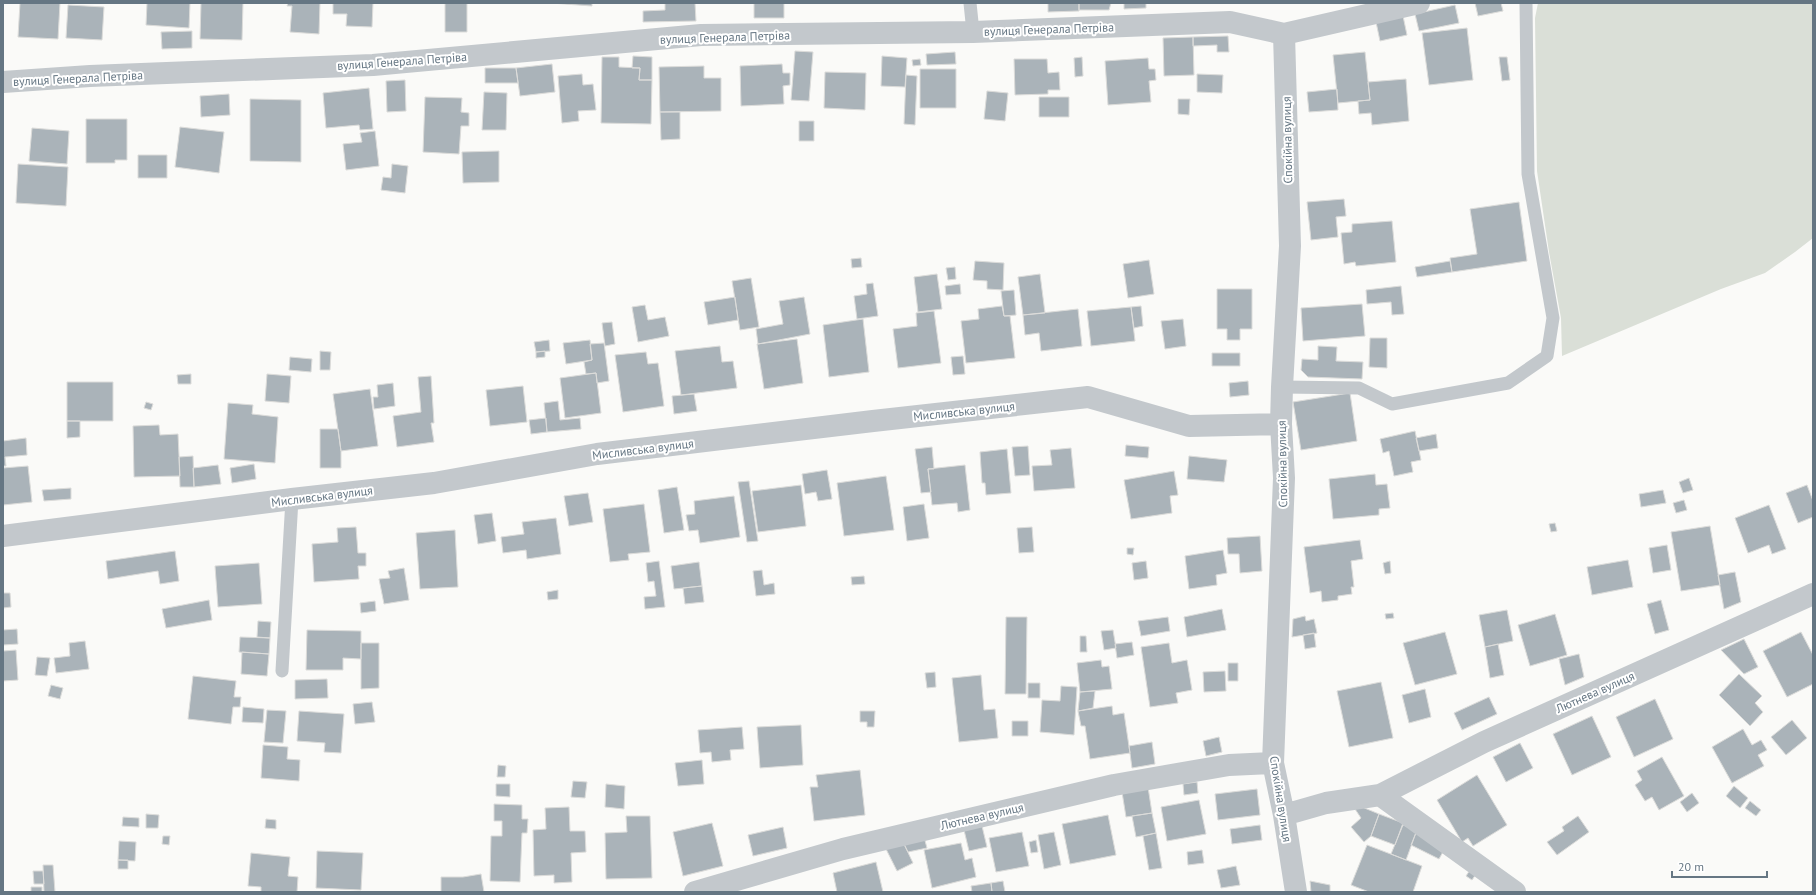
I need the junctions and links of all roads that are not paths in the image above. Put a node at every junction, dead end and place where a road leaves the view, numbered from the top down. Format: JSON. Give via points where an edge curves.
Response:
{"nodes":[{"id":1,"x":970,"y":3,"type":"edge"},
{"id":2,"x":1419,"y":3,"type":"edge"},
{"id":3,"x":1526,"y":3,"type":"edge"},
{"id":4,"x":973,"y":32,"type":"junction"},
{"id":5,"x":1284,"y":34,"type":"junction"},
{"id":6,"x":3,"y":82,"type":"edge"},
{"id":7,"x":1282,"y":387,"type":"junction"},
{"id":8,"x":1281,"y":424,"type":"junction"},
{"id":9,"x":292,"y":499,"type":"junction"},
{"id":10,"x":3,"y":536,"type":"edge"},
{"id":11,"x":1813,"y":594,"type":"edge"},
{"id":12,"x":282,"y":670,"type":"dead end"},
{"id":13,"x":1273,"y":763,"type":"junction"},
{"id":14,"x":1380,"y":795,"type":"junction"},
{"id":15,"x":1284,"y":815,"type":"junction"},
{"id":16,"x":695,"y":892,"type":"edge"},
{"id":17,"x":1296,"y":892,"type":"edge"},
{"id":18,"x":1515,"y":892,"type":"edge"}],
"edges":[{"from":1,"to":4,"type":"lane"},
{"from":2,"to":5,"type":"street","name":"вулиця Генерала Петріва"},
{"from":3,"to":7,"type":"lane","via":[[1528,174],[1554,318],[1547,356],[1508,383],[1392,404],[1359,388]]},
{"from":4,"to":5,"type":"street","name":"вулиця Генерала Петріва","via":[[1230,22]]},
{"from":4,"to":6,"type":"street","name":"вулиця Генерала Петріва","via":[[701,35],[373,65],[90,76]]},
{"from":5,"to":7,"type":"street","name":"Спокійна вулиця","via":[[1290,246]]},
{"from":7,"to":8,"type":"street","name":"Спокійна вулиця"},
{"from":8,"to":9,"type":"street","name":"Мисливська вулиця","via":[[1189,426],[1088,398],[597,454],[434,483]]},
{"from":8,"to":13,"type":"street","name":"Спокійна вулиця","via":[[1284,478]]},
{"from":9,"to":10,"type":"street","name":"Мисливська вулиця"},
{"from":9,"to":12,"type":"lane"},
{"from":11,"to":14,"type":"street","name":"Лютнева вулиця","via":[[1484,742]]},
{"from":13,"to":15,"type":"street","name":"Спокійна вулиця"},
{"from":13,"to":16,"type":"street","name":"Лютнева вулиця","via":[[1229,765],[1114,785],[843,849]]},
{"from":14,"to":15,"type":"street","name":"Лютнева вулиця","via":[[1326,803]]},
{"from":14,"to":18,"type":"street"},
{"from":15,"to":17,"type":"street","name":"Спокійна вулиця"}]}
